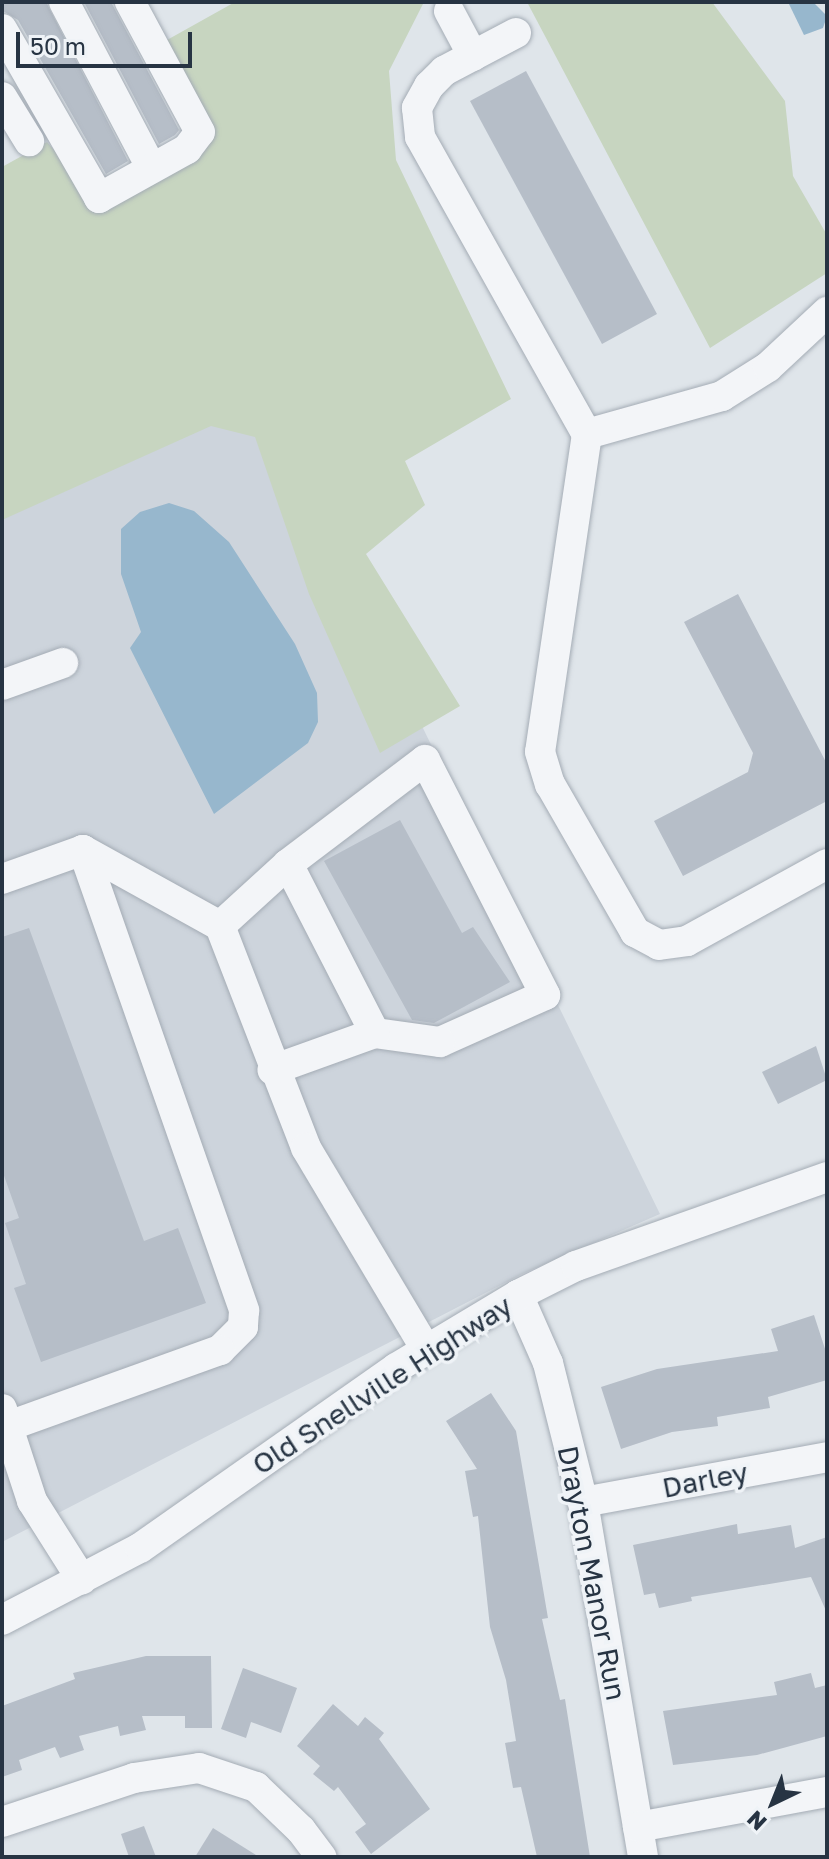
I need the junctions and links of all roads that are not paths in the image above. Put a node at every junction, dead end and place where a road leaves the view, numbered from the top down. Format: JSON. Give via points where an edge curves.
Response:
{"nodes":[{"id":1,"x":64,"y":2,"type":"edge"},
{"id":2,"x":130,"y":2,"type":"edge"},
{"id":3,"x":449,"y":11,"type":"dead end"},
{"id":4,"x":2,"y":29,"type":"edge"},
{"id":5,"x":516,"y":33,"type":"dead end"},
{"id":6,"x":473,"y":56,"type":"junction"},
{"id":7,"x":2,"y":97,"type":"edge"},
{"id":8,"x":29,"y":141,"type":"dead end"},
{"id":9,"x":151,"y":167,"type":"junction"},
{"id":10,"x":827,"y":312,"type":"edge"},
{"id":11,"x":587,"y":434,"type":"junction"},
{"id":12,"x":63,"y":663,"type":"dead end"},
{"id":13,"x":2,"y":685,"type":"edge"},
{"id":14,"x":83,"y":850,"type":"junction"},
{"id":15,"x":288,"y":864,"type":"junction"},
{"id":16,"x":827,"y":864,"type":"edge"},
{"id":17,"x":2,"y":879,"type":"edge"},
{"id":18,"x":220,"y":926,"type":"junction"},
{"id":19,"x":375,"y":1033,"type":"junction"},
{"id":20,"x":272,"y":1070,"type":"junction"},
{"id":21,"x":827,"y":1177,"type":"edge"},
{"id":22,"x":518,"y":1295,"type":"junction"},
{"id":23,"x":426,"y":1349,"type":"junction"},
{"id":24,"x":5,"y":1418,"type":"edge"},
{"id":25,"x":827,"y":1457,"type":"edge"},
{"id":26,"x":583,"y":1502,"type":"junction"},
{"id":27,"x":82,"y":1580,"type":"junction"},
{"id":28,"x":2,"y":1620,"type":"edge"},
{"id":29,"x":827,"y":1792,"type":"edge"},
{"id":30,"x":2,"y":1822,"type":"edge"},
{"id":31,"x":638,"y":1827,"type":"junction"},
{"id":32,"x":321,"y":1857,"type":"edge"},
{"id":33,"x":643,"y":1857,"type":"edge"}],
"edges":[{"from":1,"to":9,"type":"street"},
{"from":2,"to":9,"type":"street","via":[[200,132],[187,149]]},
{"from":3,"to":6,"type":"street"},
{"from":4,"to":9,"type":"street","via":[[93,194],[99,198]]},
{"from":5,"to":6,"type":"street"},
{"from":6,"to":11,"type":"street","via":[[429,86],[417,108],[420,137]]},
{"from":7,"to":8,"type":"street"},
{"from":10,"to":11,"type":"street","via":[[768,367],[722,396]]},
{"from":11,"to":16,"type":"street","via":[[540,752],[550,784],[635,932],[659,945],[687,941]]},
{"from":12,"to":13,"type":"street"},
{"from":14,"to":17,"type":"street"},
{"from":14,"to":18,"type":"street"},
{"from":14,"to":24,"type":"street","via":[[243,1300],[243,1327],[220,1350]]},
{"from":15,"to":18,"type":"street"},
{"from":15,"to":19,"type":"street"},
{"from":15,"to":19,"type":"street","via":[[425,760],[545,995],[440,1042]]},
{"from":18,"to":20,"type":"street"},
{"from":19,"to":20,"type":"street"},
{"from":20,"to":23,"type":"street","via":[[306,1148]]},
{"from":21,"to":22,"type":"street","name":"Old Snellville Highway","via":[[576,1266]]},
{"from":22,"to":23,"type":"street","name":"Old Snellville Highway"},
{"from":22,"to":26,"type":"street","name":"Drayton Manor Run","via":[[548,1363]]},
{"from":23,"to":27,"type":"street","name":"Old Snellville Highway","via":[[140,1548]]},
{"from":24,"to":27,"type":"street","via":[[32,1501]]},
{"from":25,"to":26,"type":"street","name":"Darley"},
{"from":26,"to":31,"type":"street","name":"Drayton Manor Run"},
{"from":27,"to":28,"type":"street","name":"Old Snellville Highway"},
{"from":29,"to":31,"type":"street"},
{"from":30,"to":32,"type":"street","via":[[134,1778],[199,1768],[256,1787]]},
{"from":31,"to":33,"type":"street","name":"Drayton Manor Run"}]}
